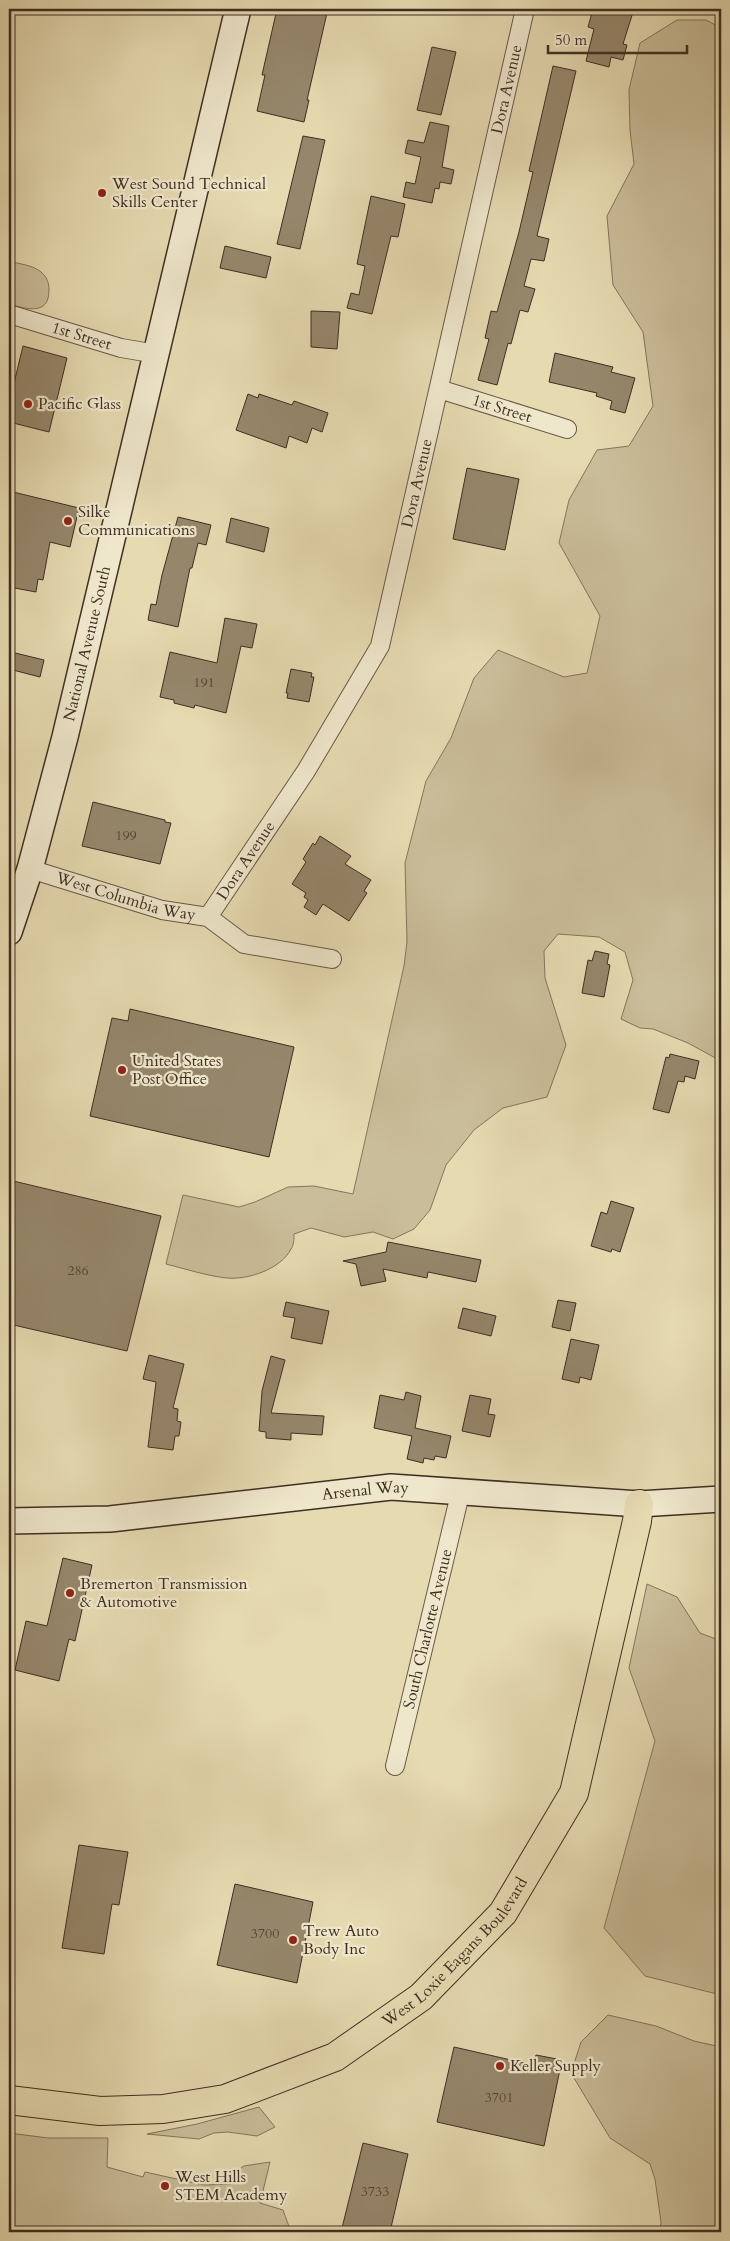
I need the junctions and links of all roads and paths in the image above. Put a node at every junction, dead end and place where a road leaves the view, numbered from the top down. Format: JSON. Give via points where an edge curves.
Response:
{"nodes":[{"id":1,"x":238,"y":9,"type":"edge"},
{"id":2,"x":525,"y":9,"type":"edge"},
{"id":3,"x":9,"y":314,"type":"edge"},
{"id":4,"x":157,"y":354,"type":"junction"},
{"id":5,"x":439,"y":389,"type":"junction"},
{"id":6,"x":567,"y":429,"type":"dead end"},
{"id":7,"x":30,"y":869,"type":"junction"},
{"id":8,"x":208,"y":917,"type":"junction"},
{"id":9,"x":9,"y":932,"type":"edge"},
{"id":10,"x":332,"y":959,"type":"dead end"},
{"id":11,"x":461,"y":1490,"type":"junction"},
{"id":12,"x":721,"y":1500,"type":"edge"},
{"id":13,"x":639,"y":1504,"type":"junction"},
{"id":14,"x":9,"y":1521,"type":"edge"},
{"id":15,"x":395,"y":1766,"type":"dead end"},
{"id":16,"x":9,"y":2100,"type":"edge"}],
"edges":[{"from":1,"to":4,"type":"main road","name":"National Avenue South"},
{"from":2,"to":5,"type":"street","name":"Dora Avenue"},
{"from":3,"to":4,"type":"street","name":"1st Street","via":[[122,348]]},
{"from":4,"to":7,"type":"main road","name":"National Avenue South"},
{"from":5,"to":6,"type":"street","name":"1st Street"},
{"from":5,"to":8,"type":"street","name":"Dora Avenue","via":[[380,646],[306,771]]},
{"from":7,"to":8,"type":"street","name":"West Columbia Way","via":[[162,910]]},
{"from":7,"to":9,"type":"main road","name":"National Avenue South"},
{"from":8,"to":10,"type":"street","name":"West Columbia Way","via":[[244,944]]},
{"from":11,"to":13,"type":"main road","name":"Arsenal Way"},
{"from":11,"to":14,"type":"main road","name":"Arsenal Way","via":[[391,1486],[110,1519]]},
{"from":11,"to":15,"type":"street","name":"South Charlotte Avenue"},
{"from":12,"to":13,"type":"main road","name":"Arsenal Way"},
{"from":13,"to":16,"type":"main road","name":"West Loxie Eagans Boulevard","via":[[574,1793],[502,1913],[421,1997],[335,2057],[225,2099],[163,2109],[100,2111]]}]}
